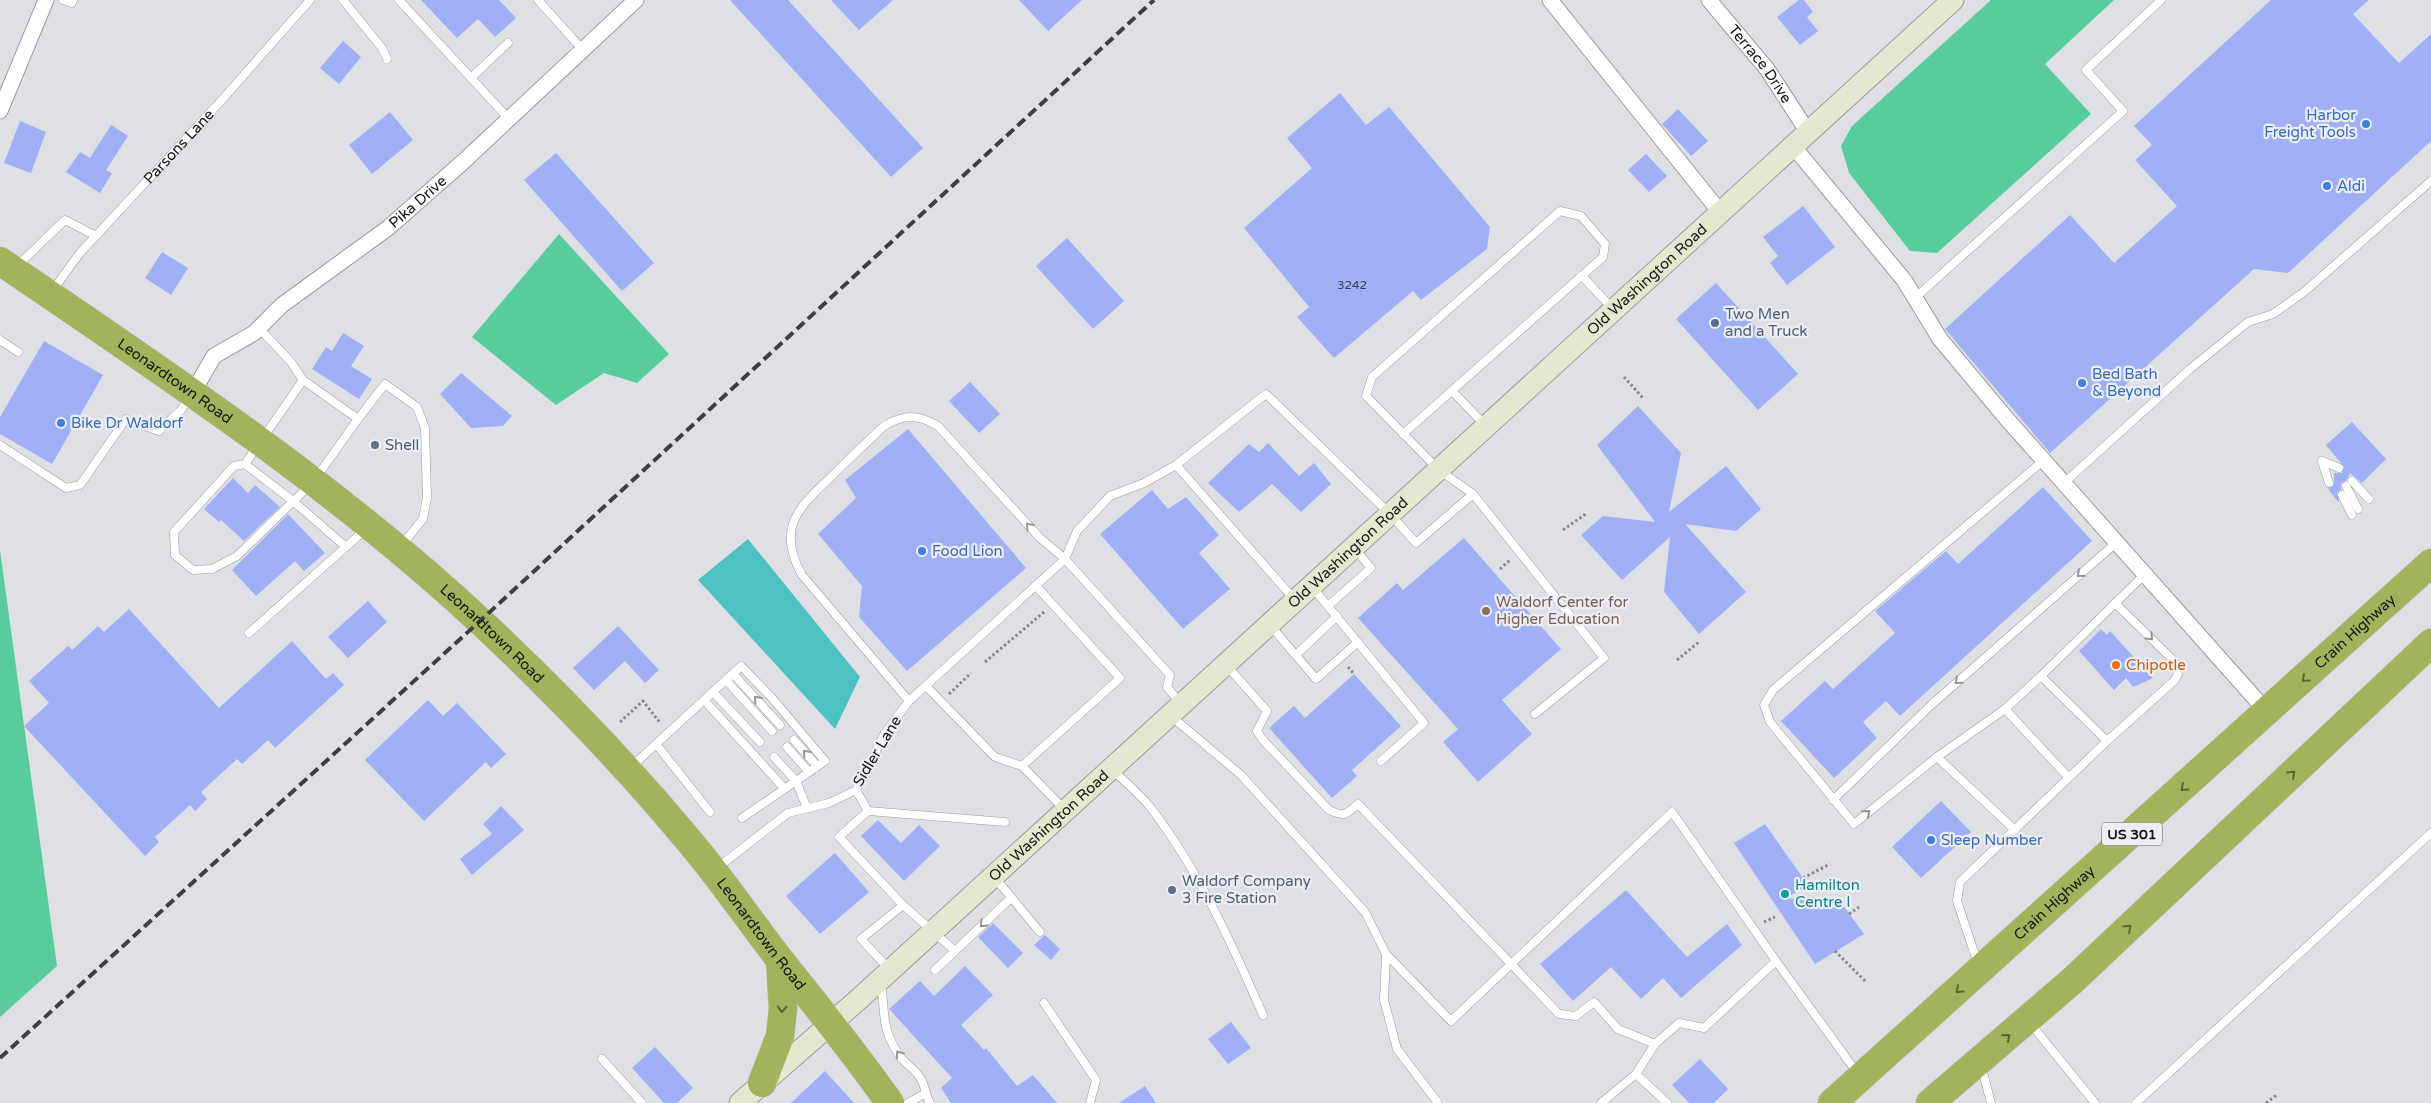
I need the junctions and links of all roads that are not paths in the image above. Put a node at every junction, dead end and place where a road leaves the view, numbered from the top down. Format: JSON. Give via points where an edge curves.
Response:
{"nodes":[{"id":1,"x":46,"y":0,"type":"edge"},
{"id":2,"x":64,"y":0,"type":"edge"},
{"id":3,"x":73,"y":0,"type":"edge"},
{"id":4,"x":310,"y":0,"type":"edge"},
{"id":5,"x":343,"y":0,"type":"edge"},
{"id":6,"x":400,"y":0,"type":"edge"},
{"id":7,"x":636,"y":0,"type":"edge"},
{"id":8,"x":1550,"y":0,"type":"edge"},
{"id":9,"x":1709,"y":0,"type":"edge"},
{"id":10,"x":1953,"y":0,"type":"edge"},
{"id":11,"x":2162,"y":0,"type":"edge"},
{"id":12,"x":544,"y":2,"type":"edge"},
{"id":13,"x":508,"y":43,"type":"dead end"},
{"id":14,"x":583,"y":50,"type":"junction"},
{"id":15,"x":386,"y":59,"type":"dead end"},
{"id":16,"x":471,"y":78,"type":"junction"},
{"id":17,"x":0,"y":111,"type":"edge"},
{"id":18,"x":509,"y":119,"type":"junction"},
{"id":19,"x":1801,"y":139,"type":"junction"},
{"id":20,"x":2431,"y":181,"type":"edge"},
{"id":21,"x":1720,"y":212,"type":"junction"},
{"id":22,"x":96,"y":236,"type":"junction"},
{"id":23,"x":6,"y":266,"type":"edge"},
{"id":24,"x":1582,"y":276,"type":"junction"},
{"id":25,"x":50,"y":295,"type":"junction"},
{"id":26,"x":1915,"y":298,"type":"junction"},
{"id":27,"x":1614,"y":310,"type":"junction"},
{"id":28,"x":259,"y":328,"type":"junction"},
{"id":29,"x":0,"y":340,"type":"edge"},
{"id":30,"x":18,"y":352,"type":"dead end"},
{"id":31,"x":303,"y":380,"type":"junction"},
{"id":32,"x":1452,"y":391,"type":"junction"},
{"id":33,"x":193,"y":392,"type":"junction"},
{"id":34,"x":358,"y":419,"type":"junction"},
{"id":35,"x":1486,"y":426,"type":"junction"},
{"id":36,"x":1403,"y":434,"type":"junction"},
{"id":37,"x":261,"y":441,"type":"junction"},
{"id":38,"x":0,"y":446,"type":"edge"},
{"id":39,"x":2044,"y":460,"type":"junction"},
{"id":40,"x":245,"y":464,"type":"junction"},
{"id":41,"x":1176,"y":465,"type":"junction"},
{"id":42,"x":1439,"y":470,"type":"junction"},
{"id":43,"x":2336,"y":471,"type":"dead end"},
{"id":44,"x":314,"y":482,"type":"junction"},
{"id":45,"x":2329,"y":482,"type":"dead end"},
{"id":46,"x":2064,"y":483,"type":"junction"},
{"id":47,"x":1473,"y":494,"type":"junction"},
{"id":48,"x":2342,"y":495,"type":"dead end"},
{"id":49,"x":2369,"y":499,"type":"dead end"},
{"id":50,"x":293,"y":501,"type":"junction"},
{"id":51,"x":1390,"y":514,"type":"junction"},
{"id":52,"x":370,"y":526,"type":"junction"},
{"id":53,"x":2117,"y":542,"type":"junction"},
{"id":54,"x":346,"y":547,"type":"junction"},
{"id":55,"x":1354,"y":547,"type":"junction"},
{"id":56,"x":398,"y":550,"type":"junction"},
{"id":57,"x":1065,"y":559,"type":"junction"},
{"id":58,"x":2431,"y":563,"type":"edge"},
{"id":59,"x":2145,"y":574,"type":"junction"},
{"id":60,"x":1036,"y":586,"type":"junction"},
{"id":61,"x":1312,"y":586,"type":"junction"},
{"id":62,"x":1295,"y":600,"type":"junction"},
{"id":63,"x":2115,"y":603,"type":"junction"},
{"id":64,"x":1328,"y":606,"type":"junction"},
{"id":65,"x":1337,"y":616,"type":"junction"},
{"id":66,"x":1269,"y":624,"type":"junction"},
{"id":67,"x":249,"y":633,"type":"dead end"},
{"id":68,"x":1358,"y":642,"type":"junction"},
{"id":69,"x":2431,"y":643,"type":"edge"},
{"id":70,"x":1296,"y":655,"type":"junction"},
{"id":71,"x":1226,"y":664,"type":"junction"},
{"id":72,"x":733,"y":674,"type":"junction"},
{"id":73,"x":2041,"y":676,"type":"junction"},
{"id":74,"x":726,"y":680,"type":"junction"},
{"id":75,"x":926,"y":686,"type":"junction"},
{"id":76,"x":713,"y":692,"type":"junction"},
{"id":77,"x":704,"y":700,"type":"junction"},
{"id":78,"x":909,"y":701,"type":"junction"},
{"id":79,"x":2005,"y":709,"type":"junction"},
{"id":80,"x":1176,"y":710,"type":"junction"},
{"id":81,"x":2268,"y":712,"type":"junction"},
{"id":82,"x":1535,"y":714,"type":"dead end"},
{"id":83,"x":780,"y":725,"type":"dead end"},
{"id":84,"x":772,"y":731,"type":"dead end"},
{"id":85,"x":794,"y":740,"type":"dead end"},
{"id":86,"x":2107,"y":741,"type":"junction"},
{"id":87,"x":760,"y":742,"type":"dead end"},
{"id":88,"x":656,"y":744,"type":"junction"},
{"id":89,"x":786,"y":747,"type":"dead end"},
{"id":90,"x":1938,"y":757,"type":"junction"},
{"id":91,"x":774,"y":758,"type":"dead end"},
{"id":92,"x":1381,"y":761,"type":"dead end"},
{"id":93,"x":817,"y":766,"type":"junction"},
{"id":94,"x":1022,"y":766,"type":"junction"},
{"id":95,"x":1111,"y":768,"type":"junction"},
{"id":96,"x":627,"y":770,"type":"junction"},
{"id":97,"x":809,"y":772,"type":"junction"},
{"id":98,"x":2068,"y":777,"type":"junction"},
{"id":99,"x":796,"y":781,"type":"junction"},
{"id":100,"x":784,"y":788,"type":"junction"},
{"id":101,"x":856,"y":790,"type":"junction"},
{"id":102,"x":1833,"y":800,"type":"junction"},
{"id":103,"x":807,"y":808,"type":"junction"},
{"id":104,"x":1066,"y":810,"type":"junction"},
{"id":105,"x":868,"y":811,"type":"junction"},
{"id":106,"x":710,"y":812,"type":"dead end"},
{"id":107,"x":742,"y":818,"type":"dead end"},
{"id":108,"x":1005,"y":822,"type":"dead end"},
{"id":109,"x":2015,"y":830,"type":"junction"},
{"id":110,"x":2431,"y":833,"type":"edge"},
{"id":111,"x":713,"y":871,"type":"junction"},
{"id":112,"x":993,"y":876,"type":"junction"},
{"id":113,"x":1011,"y":898,"type":"junction"},
{"id":114,"x":903,"y":905,"type":"junction"},
{"id":115,"x":932,"y":932,"type":"junction"},
{"id":116,"x":1040,"y":932,"type":"dead end"},
{"id":117,"x":955,"y":951,"type":"junction"},
{"id":118,"x":1386,"y":954,"type":"junction"},
{"id":119,"x":780,"y":960,"type":"junction"},
{"id":120,"x":1776,"y":960,"type":"junction"},
{"id":121,"x":1512,"y":964,"type":"junction"},
{"id":122,"x":936,"y":970,"type":"dead end"},
{"id":123,"x":1980,"y":971,"type":"junction"},
{"id":124,"x":886,"y":975,"type":"junction"},
{"id":125,"x":1044,"y":1003,"type":"dead end"},
{"id":126,"x":1263,"y":1015,"type":"dead end"},
{"id":127,"x":2027,"y":1020,"type":"junction"},
{"id":128,"x":832,"y":1023,"type":"junction"},
{"id":129,"x":1655,"y":1044,"type":"junction"},
{"id":130,"x":602,"y":1059,"type":"dead end"},
{"id":131,"x":1980,"y":1061,"type":"junction"},
{"id":132,"x":1636,"y":1074,"type":"junction"},
{"id":133,"x":1860,"y":1078,"type":"junction"},
{"id":134,"x":762,"y":1083,"type":"junction"},
{"id":135,"x":924,"y":1094,"type":"junction"},
{"id":136,"x":642,"y":1103,"type":"edge"},
{"id":137,"x":740,"y":1103,"type":"edge"},
{"id":138,"x":890,"y":1103,"type":"edge"},
{"id":139,"x":908,"y":1103,"type":"edge"},
{"id":140,"x":930,"y":1103,"type":"edge"},
{"id":141,"x":1090,"y":1103,"type":"edge"},
{"id":142,"x":1438,"y":1103,"type":"edge"},
{"id":143,"x":1602,"y":1103,"type":"edge"},
{"id":144,"x":1667,"y":1103,"type":"edge"},
{"id":145,"x":1832,"y":1103,"type":"edge"},
{"id":146,"x":1930,"y":1103,"type":"edge"},
{"id":147,"x":1991,"y":1103,"type":"edge"},
{"id":148,"x":2095,"y":1103,"type":"edge"},
{"id":149,"x":2136,"y":1103,"type":"edge"}],
"edges":[{"from":1,"to":17,"type":"street"},
{"from":2,"to":3,"type":"lane","via":[[72,3]]},
{"from":4,"to":22,"type":"lane","name":"Parsons Lane"},
{"from":5,"to":15,"type":"lane","via":[[382,48]]},
{"from":6,"to":16,"type":"lane"},
{"from":7,"to":14,"type":"street","name":"Pika Drive"},
{"from":8,"to":21,"type":"street"},
{"from":9,"to":19,"type":"street","name":"Terrace Drive","via":[[1789,100]]},
{"from":10,"to":19,"type":"main road","name":"Old Washington Road"},
{"from":11,"to":26,"type":"lane","via":[[2086,70],[2123,112]]},
{"from":12,"to":14,"type":"lane"},
{"from":13,"to":16,"type":"lane"},
{"from":14,"to":18,"type":"street","name":"Pika Drive"},
{"from":16,"to":18,"type":"lane"},
{"from":18,"to":28,"type":"street","name":"Pika Drive","via":[[388,228],[282,305]]},
{"from":19,"to":21,"type":"main road","name":"Old Washington Road"},
{"from":19,"to":26,"type":"street","name":"Terrace Drive"},
{"from":20,"to":46,"type":"lane","via":[[2304,292],[2273,314],[2248,322],[2197,363]]},
{"from":21,"to":27,"type":"main road","name":"Old Washington Road"},
{"from":22,"to":23,"type":"lane","via":[[65,220]]},
{"from":22,"to":25,"type":"lane","name":"Parsons Lane"},
{"from":23,"to":25,"type":"highway","name":"Leonardtown Road"},
{"from":24,"to":27,"type":"lane"},
{"from":24,"to":32,"type":"lane"},
{"from":24,"to":36,"type":"lane","via":[[1603,257],[1605,244],[1581,216],[1560,211],[1372,377],[1366,396]]},
{"from":25,"to":33,"type":"highway","name":"Leonardtown Road"},
{"from":26,"to":39,"type":"street","name":"Terrace Drive","via":[[1940,339]]},
{"from":27,"to":35,"type":"main road","name":"Old Washington Road"},
{"from":28,"to":31,"type":"lane"},
{"from":28,"to":33,"type":"street","name":"Pika Drive","via":[[214,356]]},
{"from":29,"to":30,"type":"lane"},
{"from":31,"to":34,"type":"lane"},
{"from":31,"to":37,"type":"lane"},
{"from":32,"to":35,"type":"lane"},
{"from":32,"to":36,"type":"lane"},
{"from":33,"to":37,"type":"highway","name":"Leonardtown Road"},
{"from":33,"to":38,"type":"lane","via":[[181,410],[158,431],[126,419],[80,484],[66,488]]},
{"from":34,"to":44,"type":"lane"},
{"from":34,"to":56,"type":"lane","via":[[385,384],[417,407],[425,428],[427,497],[423,519]]},
{"from":35,"to":42,"type":"main road","name":"Old Washington Road"},
{"from":36,"to":42,"type":"lane"},
{"from":37,"to":40,"type":"lane"},
{"from":37,"to":44,"type":"highway","name":"Leonardtown Road"},
{"from":39,"to":46,"type":"street","name":"Terrace Drive"},
{"from":39,"to":102,"type":"lane","via":[[1773,690],[1764,705],[1770,722]]},
{"from":40,"to":50,"type":"lane"},
{"from":40,"to":50,"type":"lane","via":[[234,466],[174,532],[176,555],[193,570],[212,569],[237,556]]},
{"from":41,"to":51,"type":"lane","via":[[1266,394]]},
{"from":41,"to":57,"type":"lane","via":[[1144,483],[1110,496],[1077,531]]},
{"from":41,"to":62,"type":"lane"},
{"from":42,"to":47,"type":"lane"},
{"from":42,"to":51,"type":"main road","name":"Old Washington Road"},
{"from":43,"to":45,"type":"lane","via":[[2322,461]]},
{"from":44,"to":50,"type":"lane"},
{"from":44,"to":52,"type":"highway","name":"Leonardtown Road"},
{"from":46,"to":53,"type":"street","name":"Terrace Drive"},
{"from":47,"to":51,"type":"lane","via":[[1416,543]]},
{"from":47,"to":82,"type":"lane","via":[[1604,658]]},
{"from":48,"to":49,"type":"lane","via":[[2355,512],[2349,484]]},
{"from":50,"to":54,"type":"lane"},
{"from":51,"to":55,"type":"main road","name":"Old Washington Road"},
{"from":52,"to":54,"type":"lane"},
{"from":52,"to":56,"type":"highway","name":"Leonardtown Road"},
{"from":53,"to":59,"type":"street","name":"Terrace Drive"},
{"from":53,"to":102,"type":"lane","one_way":true,"via":[[1930,706]]},
{"from":54,"to":67,"type":"lane"},
{"from":55,"to":61,"type":"main road","name":"Old Washington Road"},
{"from":55,"to":64,"type":"lane","via":[[1371,568]]},
{"from":56,"to":96,"type":"highway","name":"Leonardtown Road","via":[[480,621],[586,724]]},
{"from":57,"to":60,"type":"lane","name":"Sidler Lane"},
{"from":57,"to":78,"type":"lane","one_way":true,"via":[[1040,538],[938,426],[913,417],[898,418],[884,426],[803,503],[793,523],[790,539],[794,560],[802,575]]},
{"from":57,"to":80,"type":"lane","via":[[1170,675],[1167,687]]},
{"from":58,"to":81,"type":"highway","name":"Crain Highway","number":"US 301","one_way":true},
{"from":59,"to":63,"type":"lane"},
{"from":59,"to":81,"type":"street","name":"Terrace Drive"},
{"from":60,"to":75,"type":"lane","name":"Sidler Lane"},
{"from":60,"to":94,"type":"lane","via":[[1120,678]]},
{"from":61,"to":62,"type":"main road","name":"Old Washington Road"},
{"from":61,"to":64,"type":"lane"},
{"from":62,"to":66,"type":"main road","name":"Old Washington Road"},
{"from":63,"to":73,"type":"lane"},
{"from":63,"to":86,"type":"lane","one_way":true,"via":[[2174,661],[2178,674]]},
{"from":64,"to":65,"type":"lane"},
{"from":65,"to":68,"type":"lane"},
{"from":65,"to":70,"type":"lane"},
{"from":66,"to":70,"type":"lane"},
{"from":66,"to":71,"type":"main road","name":"Old Washington Road"},
{"from":68,"to":70,"type":"lane","via":[[1316,679]]},
{"from":68,"to":92,"type":"lane","via":[[1424,723]]},
{"from":127,"to":69,"type":"highway","one_way":true},
{"from":71,"to":80,"type":"main road","name":"Old Washington Road"},
{"from":71,"to":121,"type":"lane","via":[[1267,711],[1258,731],[1263,740],[1329,810],[1341,815],[1358,804]]},
{"from":72,"to":74,"type":"lane"},
{"from":83,"to":72,"type":"lane","one_way":true},
{"from":72,"to":93,"type":"lane","via":[[741,666],[772,698],[825,761]]},
{"from":73,"to":79,"type":"lane"},
{"from":73,"to":86,"type":"lane"},
{"from":74,"to":76,"type":"lane"},
{"from":74,"to":84,"type":"lane"},
{"from":75,"to":78,"type":"lane","name":"Sidler Lane"},
{"from":75,"to":94,"type":"lane","via":[[995,757]]},
{"from":76,"to":77,"type":"lane"},
{"from":76,"to":87,"type":"lane"},
{"from":77,"to":88,"type":"lane"},
{"from":77,"to":100,"type":"lane"},
{"from":78,"to":101,"type":"lane","name":"Sidler Lane","via":[[884,736]]},
{"from":79,"to":90,"type":"lane"},
{"from":79,"to":98,"type":"lane"},
{"from":80,"to":95,"type":"main road","name":"Old Washington Road"},
{"from":80,"to":118,"type":"lane","via":[[1365,912]]},
{"from":81,"to":123,"type":"highway","name":"Crain Highway","number":"US 301","one_way":true},
{"from":93,"to":85,"type":"lane","one_way":true},
{"from":86,"to":98,"type":"lane"},
{"from":88,"to":96,"type":"lane"},
{"from":88,"to":106,"type":"lane"},
{"from":89,"to":97,"type":"lane"},
{"from":102,"to":90,"type":"lane","one_way":true,"via":[[1854,824]]},
{"from":90,"to":109,"type":"lane"},
{"from":91,"to":99,"type":"lane"},
{"from":93,"to":97,"type":"lane"},
{"from":94,"to":104,"type":"lane"},
{"from":95,"to":104,"type":"main road","name":"Old Washington Road"},
{"from":95,"to":126,"type":"lane","via":[[1150,806],[1202,883]]},
{"from":96,"to":111,"type":"highway","name":"Leonardtown Road"},
{"from":97,"to":99,"type":"lane"},
{"from":98,"to":109,"type":"lane"},
{"from":99,"to":100,"type":"lane"},
{"from":99,"to":103,"type":"lane"},
{"from":100,"to":107,"type":"lane"},
{"from":101,"to":103,"type":"lane","name":"Sidler Lane","via":[[829,803]]},
{"from":101,"to":105,"type":"lane"},
{"from":103,"to":111,"type":"lane","name":"Sidler Lane","via":[[788,813]]},
{"from":104,"to":112,"type":"main road","name":"Old Washington Road"},
{"from":105,"to":108,"type":"lane"},
{"from":105,"to":114,"type":"lane","via":[[839,837]]},
{"from":109,"to":123,"type":"lane","via":[[1960,882],[1956,902]]},
{"from":110,"to":149,"type":"lane"},
{"from":111,"to":119,"type":"highway","name":"Leonardtown Road"},
{"from":112,"to":113,"type":"lane"},
{"from":112,"to":115,"type":"main road","name":"Old Washington Road"},
{"from":113,"to":116,"type":"lane"},
{"from":113,"to":117,"type":"lane","one_way":true},
{"from":114,"to":115,"type":"lane"},
{"from":114,"to":124,"type":"lane","via":[[861,939]]},
{"from":115,"to":117,"type":"lane"},
{"from":115,"to":124,"type":"main road","name":"Old Washington Road"},
{"from":117,"to":122,"type":"lane"},
{"from":118,"to":121,"type":"lane","via":[[1451,1021]]},
{"from":118,"to":142,"type":"lane","via":[[1384,1000],[1397,1049]]},
{"from":119,"to":128,"type":"highway","name":"Leonardtown Road"},
{"from":119,"to":134,"type":"highway","one_way":true,"via":[[783,1009],[780,1036]]},
{"from":120,"to":121,"type":"lane","via":[[1672,812]]},
{"from":120,"to":129,"type":"lane","via":[[1704,1028],[1679,1023]]},
{"from":120,"to":133,"type":"lane"},
{"from":121,"to":129,"type":"lane","via":[[1559,1014],[1576,1016],[1594,1002],[1618,1029]]},
{"from":123,"to":133,"type":"highway","name":"Crain Highway","number":"US 301","one_way":true},
{"from":124,"to":128,"type":"main road","name":"Old Washington Road"},
{"from":135,"to":124,"type":"lane","one_way":true,"via":[[922,1081],[900,1057],[886,1034]]},
{"from":125,"to":141,"type":"lane","via":[[1096,1080]]},
{"from":131,"to":127,"type":"highway","one_way":true},
{"from":127,"to":148,"type":"lane"},
{"from":128,"to":134,"type":"main road","name":"Old Washington Road"},
{"from":128,"to":138,"type":"highway","name":"Leonardtown Road"},
{"from":129,"to":132,"type":"lane"},
{"from":130,"to":136,"type":"lane"},
{"from":131,"to":146,"type":"highway"},
{"from":131,"to":147,"type":"lane"},
{"from":132,"to":143,"type":"lane"},
{"from":132,"to":144,"type":"lane"},
{"from":133,"to":145,"type":"highway","name":"Crain Highway","number":"US 301"},
{"from":134,"to":137,"type":"main road","name":"Old Washington Road"},
{"from":135,"to":139,"type":"lane"},
{"from":135,"to":140,"type":"lane"}]}
